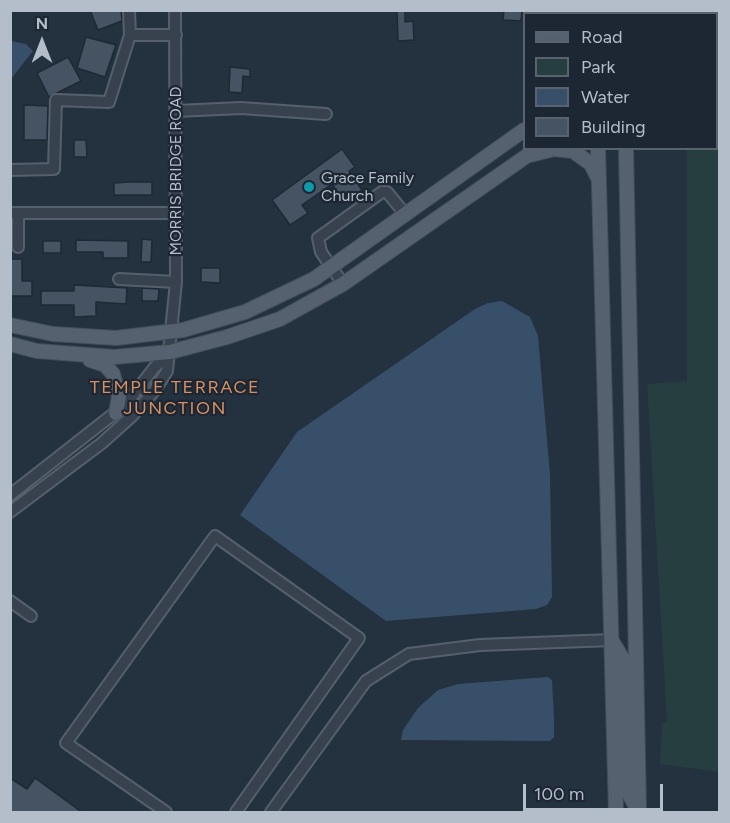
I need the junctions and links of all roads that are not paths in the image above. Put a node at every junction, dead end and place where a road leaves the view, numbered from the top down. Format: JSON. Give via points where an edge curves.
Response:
{"nodes":[{"id":1,"x":129,"y":10,"type":"edge"},
{"id":2,"x":175,"y":10,"type":"edge"},
{"id":3,"x":130,"y":35,"type":"junction"},
{"id":4,"x":176,"y":35,"type":"junction"},
{"id":5,"x":176,"y":111,"type":"junction"},
{"id":6,"x":326,"y":114,"type":"dead end"},
{"id":7,"x":523,"y":131,"type":"edge"},
{"id":8,"x":573,"y":150,"type":"edge"},
{"id":9,"x":598,"y":150,"type":"edge"},
{"id":10,"x":626,"y":150,"type":"edge"},
{"id":11,"x":533,"y":152,"type":"edge"},
{"id":12,"x":10,"y":170,"type":"edge"},
{"id":13,"x":599,"y":181,"type":"junction"},
{"id":14,"x":14,"y":213,"type":"edge"},
{"id":15,"x":177,"y":213,"type":"junction"},
{"id":16,"x":405,"y":214,"type":"junction"},
{"id":17,"x":18,"y":247,"type":"dead end"},
{"id":18,"x":331,"y":267,"type":"junction"},
{"id":19,"x":119,"y":279,"type":"dead end"},
{"id":20,"x":176,"y":282,"type":"junction"},
{"id":21,"x":343,"y":284,"type":"junction"},
{"id":22,"x":10,"y":325,"type":"edge"},
{"id":23,"x":171,"y":332,"type":"junction"},
{"id":24,"x":10,"y":344,"type":"edge"},
{"id":25,"x":37,"y":351,"type":"junction"},
{"id":26,"x":170,"y":352,"type":"junction"},
{"id":27,"x":116,"y":412,"type":"junction"},
{"id":28,"x":10,"y":495,"type":"edge"},
{"id":29,"x":10,"y":512,"type":"edge"},
{"id":30,"x":10,"y":601,"type":"edge"},
{"id":31,"x":32,"y":616,"type":"dead end"},
{"id":32,"x":612,"y":640,"type":"junction"},
{"id":33,"x":639,"y":812,"type":"edge"},
{"id":34,"x":166,"y":813,"type":"edge"},
{"id":35,"x":236,"y":813,"type":"edge"},
{"id":36,"x":271,"y":813,"type":"edge"},
{"id":37,"x":615,"y":813,"type":"edge"}],
"edges":[{"from":1,"to":3,"type":"street"},
{"from":2,"to":4,"type":"street","name":"MORRIS BRIDGE ROAD"},
{"from":3,"to":4,"type":"street"},
{"from":3,"to":12,"type":"street","via":[[109,102],[56,100],[54,169]]},
{"from":4,"to":5,"type":"street","name":"MORRIS BRIDGE ROAD"},
{"from":5,"to":6,"type":"street","via":[[241,108]]},
{"from":5,"to":15,"type":"street","name":"MORRIS BRIDGE ROAD"},
{"from":7,"to":16,"type":"main road"},
{"from":8,"to":13,"type":"main road","via":[[591,164]]},
{"from":9,"to":13,"type":"main road"},
{"from":10,"to":33,"type":"main road"},
{"from":11,"to":21,"type":"main road"},
{"from":13,"to":32,"type":"main road"},
{"from":14,"to":15,"type":"street"},
{"from":14,"to":17,"type":"street"},
{"from":15,"to":20,"type":"street","name":"MORRIS BRIDGE ROAD"},
{"from":16,"to":18,"type":"main road"},
{"from":16,"to":18,"type":"street","via":[[387,192],[382,192],[323,233],[318,238],[321,252]]},
{"from":18,"to":21,"type":"street"},
{"from":18,"to":23,"type":"main road","via":[[245,312]]},
{"from":19,"to":20,"type":"street"},
{"from":20,"to":23,"type":"street","name":"MORRIS BRIDGE ROAD"},
{"from":21,"to":26,"type":"main road","via":[[280,319]]},
{"from":22,"to":23,"type":"main road","via":[[100,338]]},
{"from":23,"to":26,"type":"street","name":"MORRIS BRIDGE ROAD"},
{"from":24,"to":25,"type":"main road"},
{"from":25,"to":26,"type":"main road","via":[[114,357]]},
{"from":25,"to":27,"type":"main road","via":[[105,365],[117,384]]},
{"from":26,"to":27,"type":"street"},
{"from":26,"to":29,"type":"street","name":"MORRIS BRIDGE ROAD","via":[[166,371],[155,390],[132,416]]},
{"from":27,"to":28,"type":"street"},
{"from":30,"to":31,"type":"street"},
{"from":32,"to":33,"type":"main road","via":[[624,662],[629,794]]},
{"from":32,"to":36,"type":"street","via":[[480,645],[409,654],[366,681]]},
{"from":32,"to":37,"type":"main road"},
{"from":34,"to":35,"type":"street","via":[[66,743],[215,536],[359,638]]}]}
